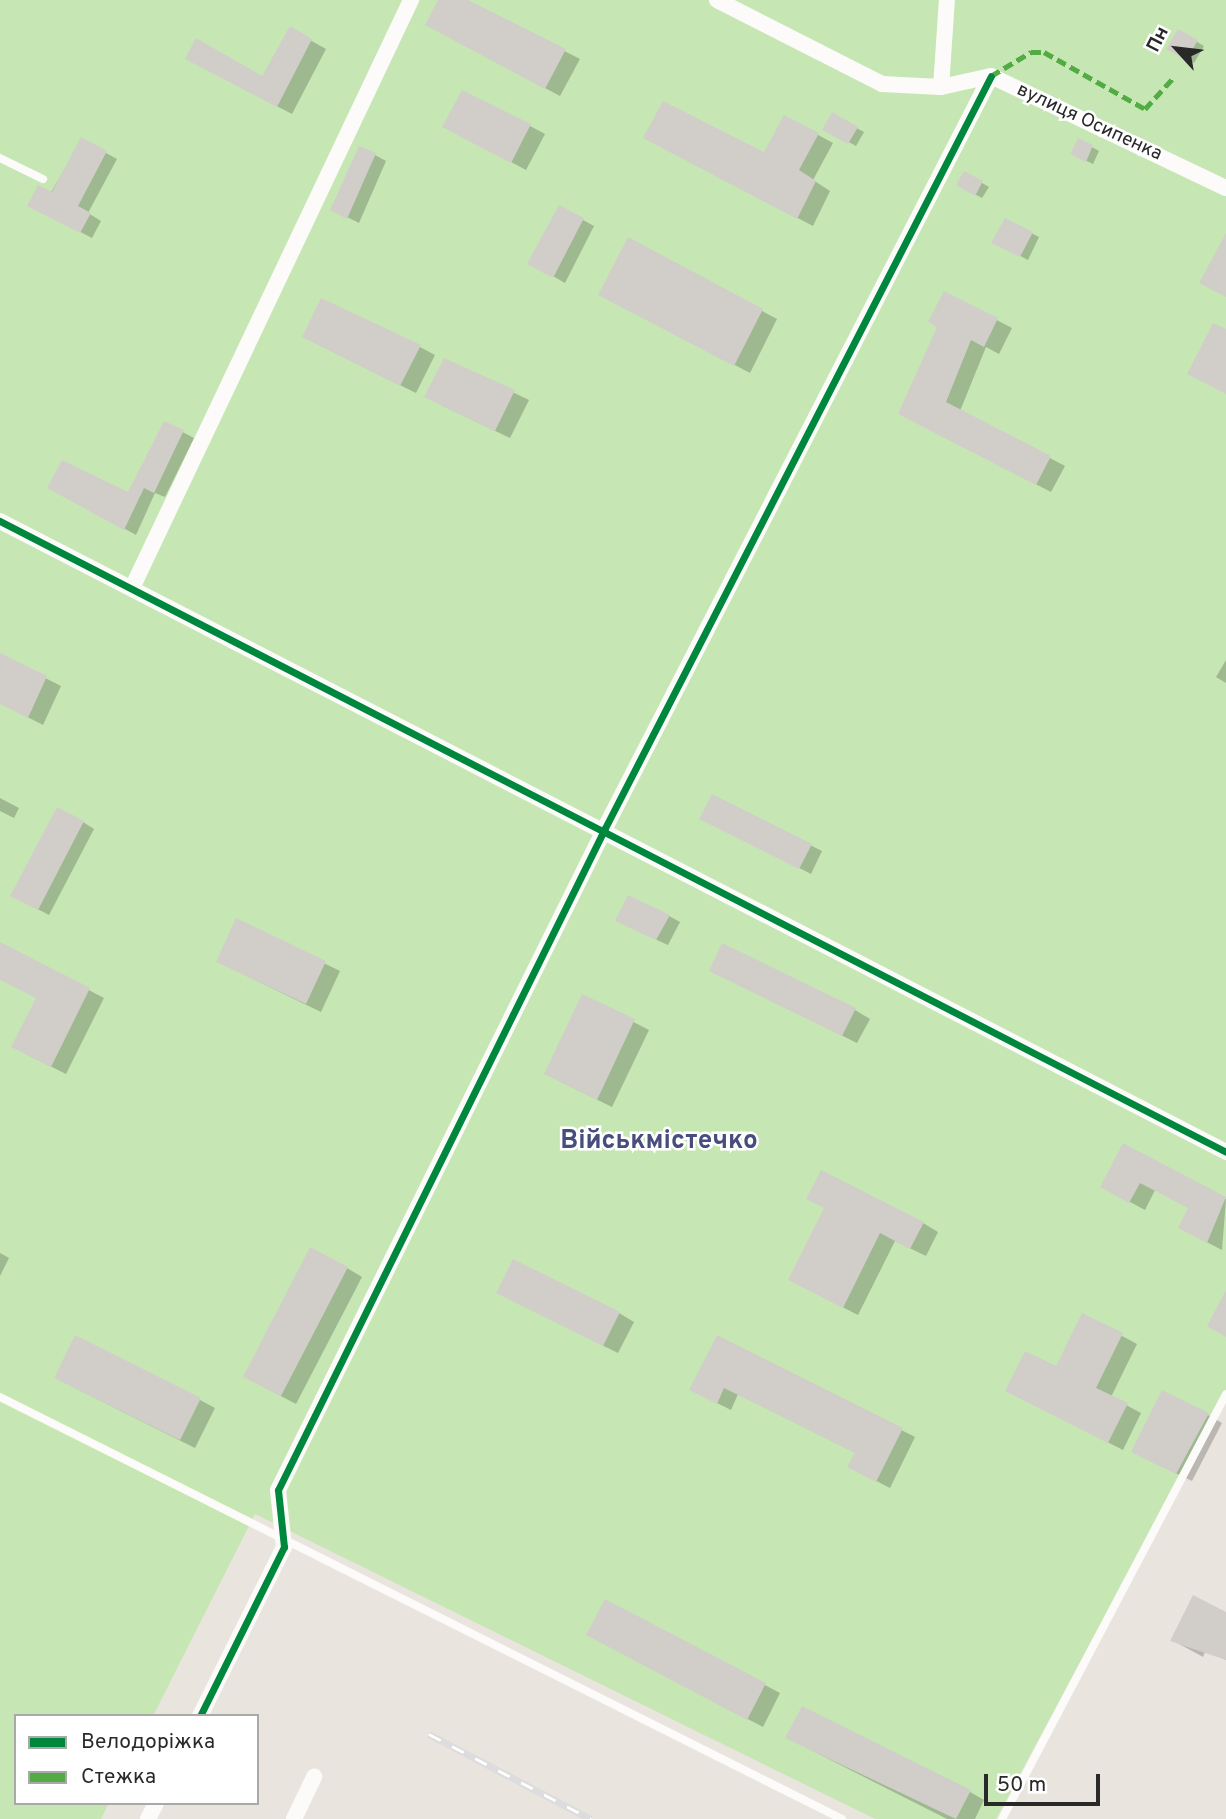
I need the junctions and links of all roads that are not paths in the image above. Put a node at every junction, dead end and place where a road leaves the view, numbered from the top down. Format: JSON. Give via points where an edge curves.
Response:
{"nodes":[{"id":1,"x":411,"y":0,"type":"edge"},
{"id":2,"x":717,"y":0,"type":"edge"},
{"id":3,"x":947,"y":0,"type":"edge"},
{"id":4,"x":991,"y":76,"type":"junction"},
{"id":5,"x":941,"y":87,"type":"junction"},
{"id":6,"x":0,"y":158,"type":"edge"},
{"id":7,"x":43,"y":179,"type":"dead end"},
{"id":8,"x":1226,"y":188,"type":"edge"},
{"id":9,"x":0,"y":521,"type":"edge"},
{"id":10,"x":133,"y":586,"type":"junction"},
{"id":11,"x":605,"y":828,"type":"junction"},
{"id":12,"x":1226,"y":1152,"type":"edge"},
{"id":13,"x":1226,"y":1394,"type":"edge"},
{"id":14,"x":0,"y":1397,"type":"edge"},
{"id":15,"x":282,"y":1535,"type":"junction"},
{"id":16,"x":201,"y":1714,"type":"edge"},
{"id":17,"x":314,"y":1777,"type":"dead end"},
{"id":18,"x":294,"y":1819,"type":"edge"},
{"id":19,"x":842,"y":1819,"type":"edge"},
{"id":20,"x":1002,"y":1819,"type":"edge"}],
"edges":[{"from":1,"to":10,"type":"street"},
{"from":2,"to":5,"type":"street","via":[[881,84]]},
{"from":3,"to":5,"type":"street"},
{"from":4,"to":5,"type":"street"},
{"from":4,"to":8,"type":"street","name":"вулиця Осипенка"},
{"from":4,"to":11,"type":"street"},
{"from":6,"to":7,"type":"lane"},
{"from":9,"to":10,"type":"street"},
{"from":10,"to":11,"type":"street"},
{"from":11,"to":12,"type":"street"},
{"from":11,"to":15,"type":"street","via":[[278,1490]]},
{"from":13,"to":20,"type":"lane"},
{"from":14,"to":15,"type":"lane"},
{"from":15,"to":16,"type":"street","via":[[284,1547]]},
{"from":15,"to":19,"type":"lane"},
{"from":17,"to":18,"type":"street"}]}
